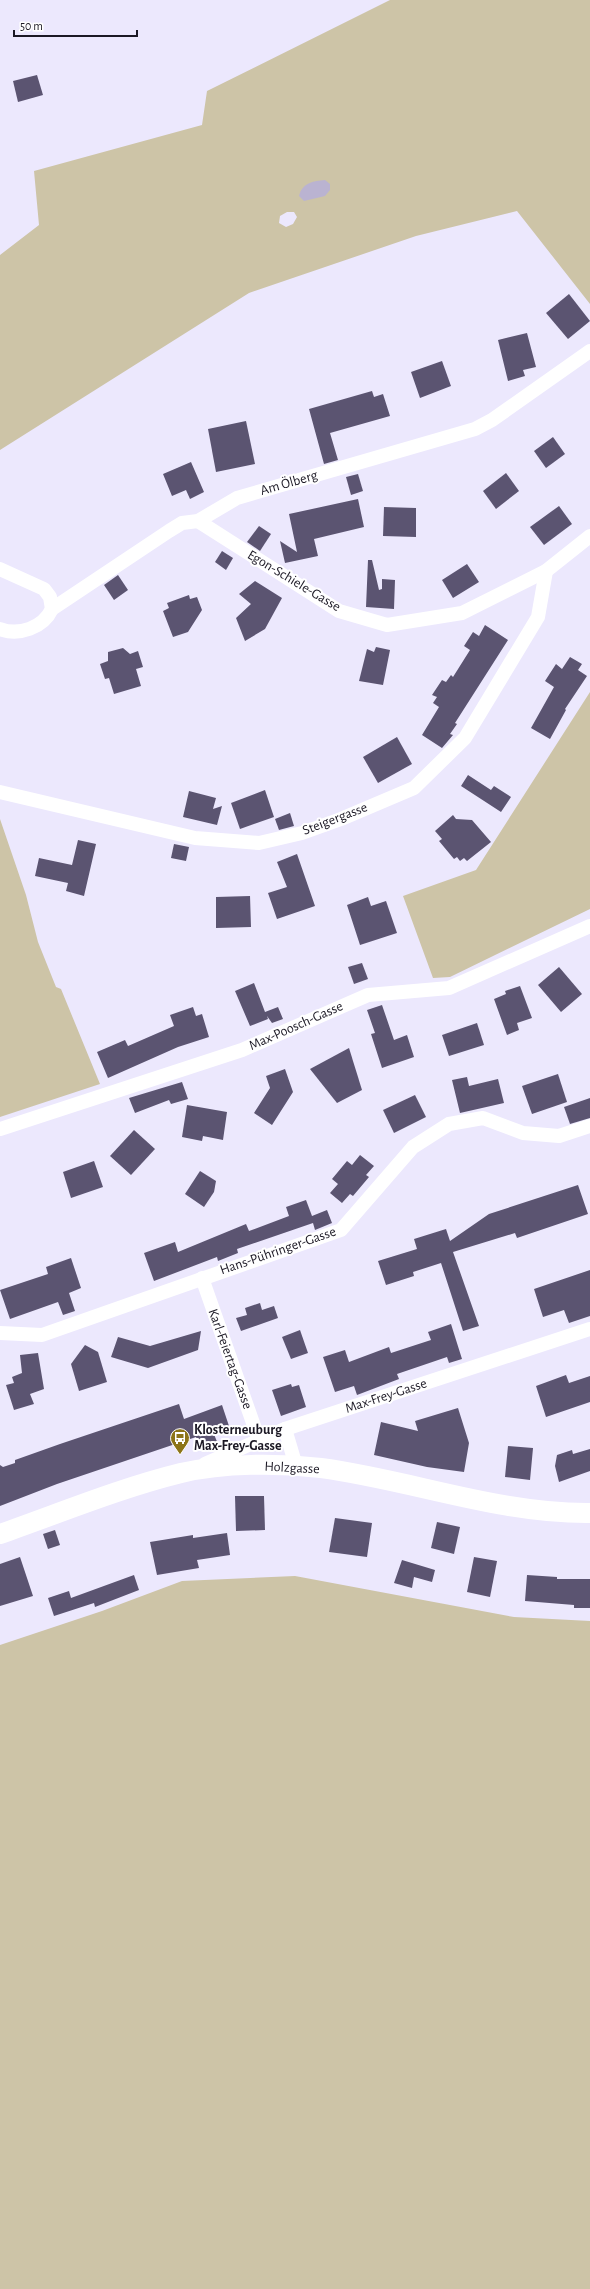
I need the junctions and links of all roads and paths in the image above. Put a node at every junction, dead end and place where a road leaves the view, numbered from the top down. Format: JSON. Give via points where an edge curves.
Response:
{"nodes":[{"id":1,"x":590,"y":351,"type":"edge"},
{"id":2,"x":198,"y":521,"type":"junction"},
{"id":3,"x":590,"y":536,"type":"edge"},
{"id":4,"x":0,"y":569,"type":"edge"},
{"id":5,"x":546,"y":571,"type":"junction"},
{"id":6,"x":52,"y":609,"type":"junction"},
{"id":7,"x":0,"y":629,"type":"edge"},
{"id":8,"x":0,"y":792,"type":"edge"},
{"id":9,"x":590,"y":926,"type":"edge"},
{"id":10,"x":590,"y":1126,"type":"edge"},
{"id":11,"x":0,"y":1129,"type":"edge"},
{"id":12,"x":202,"y":1278,"type":"junction"},
{"id":13,"x":590,"y":1329,"type":"edge"},
{"id":14,"x":0,"y":1333,"type":"edge"},
{"id":15,"x":285,"y":1429,"type":"junction"},
{"id":16,"x":259,"y":1440,"type":"junction"},
{"id":17,"x":296,"y":1466,"type":"junction"},
{"id":18,"x":186,"y":1472,"type":"junction"},
{"id":19,"x":588,"y":1512,"type":"edge"},
{"id":20,"x":0,"y":1534,"type":"edge"}],
"edges":[{"from":1,"to":2,"type":"street","name":"Am Ölberg","via":[[492,420],[475,429],[237,498]]},
{"from":2,"to":5,"type":"street","name":"Egon-Schiele-Gasse","via":[[339,611],[387,625],[462,613]]},
{"from":2,"to":6,"type":"street","name":"Am Ölberg","via":[[182,523]]},
{"from":3,"to":5,"type":"street","name":"Egon-Schiele-Gasse"},
{"from":4,"to":6,"type":"street","via":[[44,590],[50,597]]},
{"from":5,"to":8,"type":"street","name":"Steigergasse","via":[[538,617],[465,738],[414,788],[341,819],[302,833],[259,843],[195,838]]},
{"from":6,"to":7,"type":"street","name":"Am Ölberg","via":[[36,626],[22,632]]},
{"from":9,"to":11,"type":"street","name":"Max-Poosch-Gasse","via":[[450,988],[368,995],[242,1050]]},
{"from":10,"to":12,"type":"street","name":"Hans-Pühringer-Gasse","via":[[559,1136],[523,1133],[483,1118],[449,1124],[413,1147],[341,1230]]},
{"from":12,"to":14,"type":"street","name":"Hans-Pühringer-Gasse","via":[[42,1335]]},
{"from":12,"to":16,"type":"street","name":"Karl-Feiertag-Gasse"},
{"from":13,"to":15,"type":"street","name":"Max-Frey-Gasse"},
{"from":15,"to":16,"type":"street","name":"Max-Frey-Gasse"},
{"from":15,"to":17,"type":"street"},
{"from":16,"to":18,"type":"street","name":"Max-Frey-Gasse"},
{"from":17,"to":18,"type":"street","name":"Holzgasse","via":[[245,1466]]},
{"from":17,"to":19,"type":"street","name":"Holzgasse","via":[[357,1474],[539,1510]]},
{"from":18,"to":20,"type":"street","name":"Holzgasse","via":[[113,1494]]}]}
